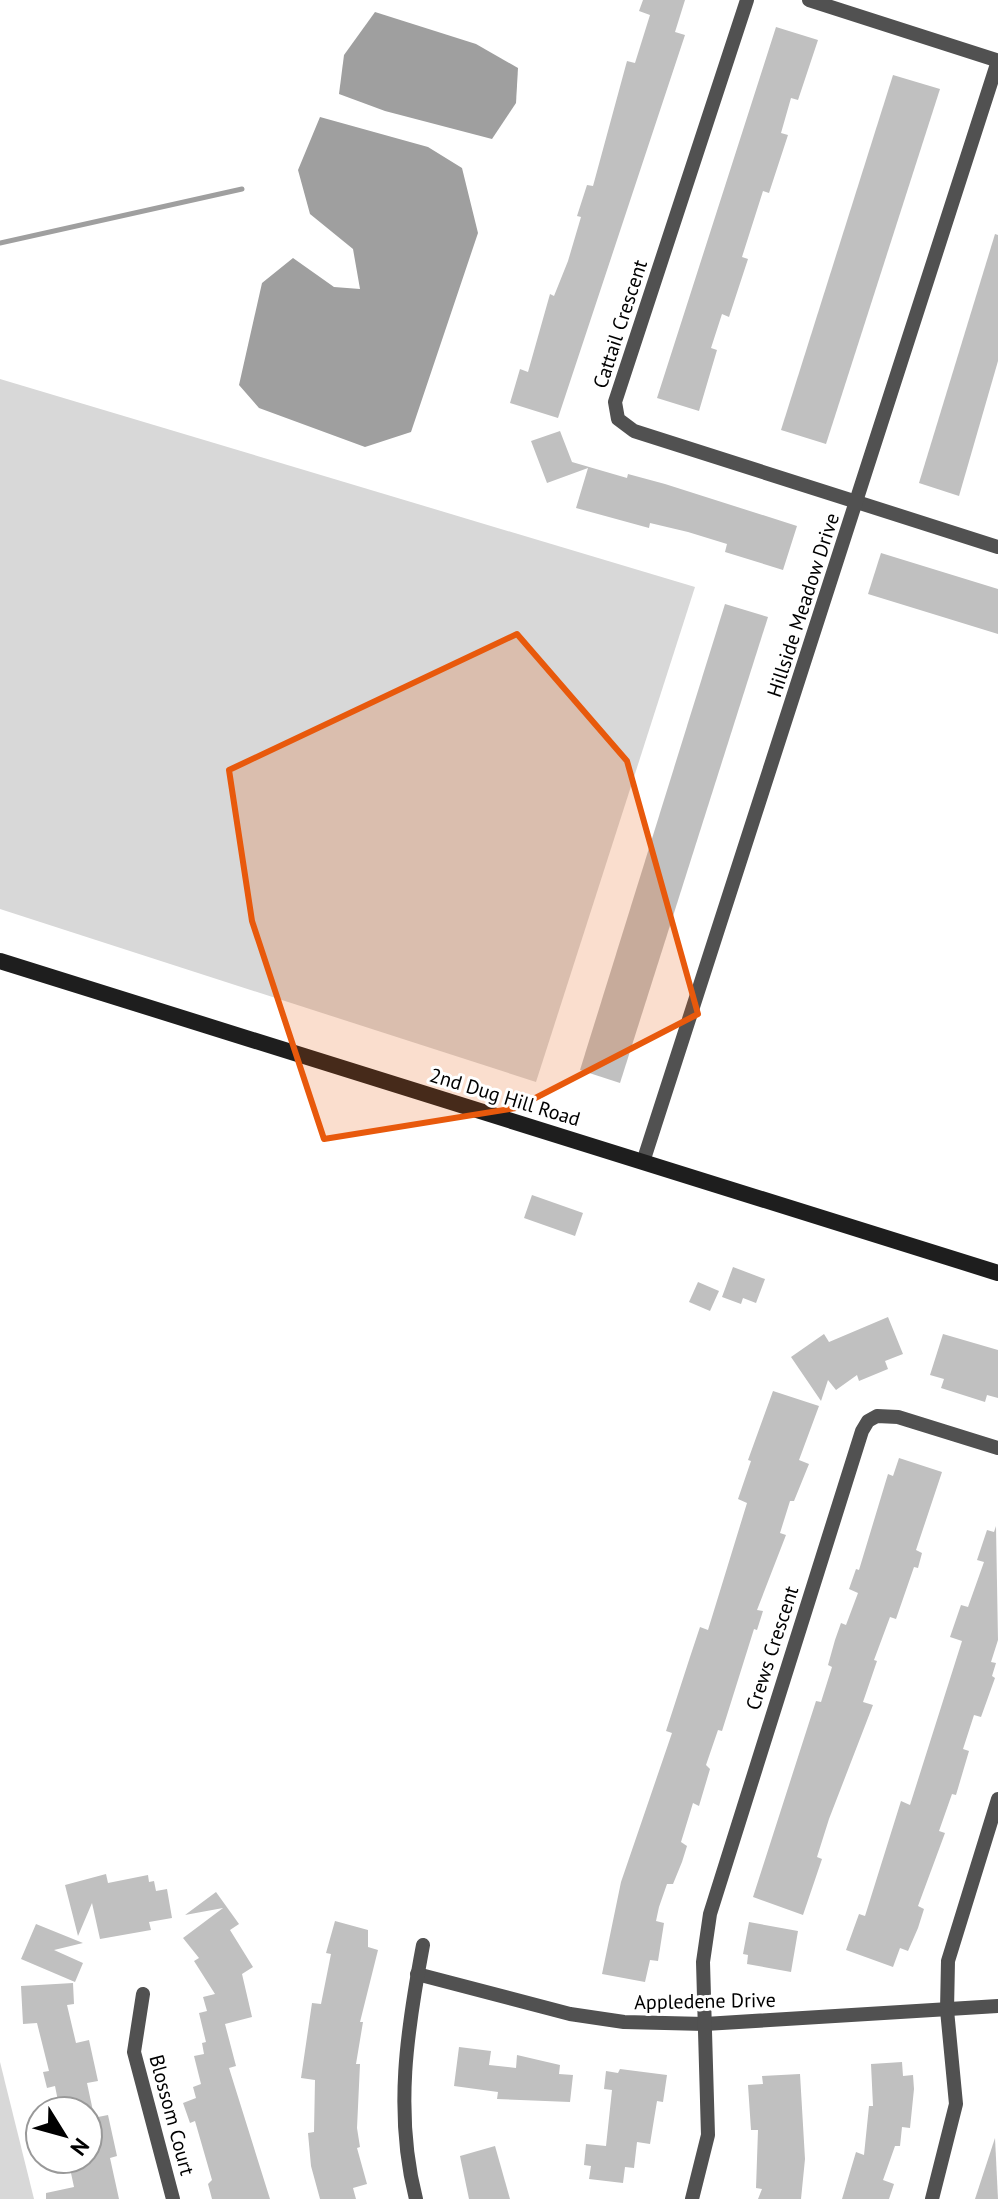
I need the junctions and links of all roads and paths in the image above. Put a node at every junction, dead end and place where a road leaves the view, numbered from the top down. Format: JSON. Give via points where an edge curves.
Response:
{"nodes":[{"id":1,"x":747,"y":0,"type":"edge"},
{"id":2,"x":809,"y":0,"type":"edge"},
{"id":3,"x":997,"y":61,"type":"edge"},
{"id":4,"x":858,"y":501,"type":"junction"},
{"id":5,"x":998,"y":547,"type":"edge"},
{"id":6,"x":0,"y":961,"type":"edge"},
{"id":7,"x":643,"y":1162,"type":"junction"},
{"id":8,"x":998,"y":1273,"type":"edge"},
{"id":9,"x":998,"y":1448,"type":"edge"},
{"id":10,"x":998,"y":1799,"type":"edge"},
{"id":11,"x":423,"y":1945,"type":"dead end"},
{"id":12,"x":417,"y":1974,"type":"junction"},
{"id":13,"x":143,"y":1994,"type":"dead end"},
{"id":14,"x":998,"y":2006,"type":"edge"},
{"id":15,"x":947,"y":2010,"type":"junction"},
{"id":16,"x":705,"y":2024,"type":"junction"},
{"id":17,"x":173,"y":2199,"type":"edge"},
{"id":18,"x":416,"y":2199,"type":"edge"},
{"id":19,"x":692,"y":2199,"type":"edge"},
{"id":20,"x":932,"y":2199,"type":"edge"}],
"edges":[{"from":1,"to":4,"type":"street","name":"Cattail Crescent","via":[[615,402],[618,419],[634,431]]},
{"from":2,"to":3,"type":"street"},
{"from":3,"to":4,"type":"street","name":"Hillside Meadow Drive"},
{"from":4,"to":5,"type":"street","name":"Cattail Crescent"},
{"from":4,"to":7,"type":"street","name":"Hillside Meadow Drive"},
{"from":6,"to":7,"type":"street","name":"2nd Dug Hill Road"},
{"from":7,"to":8,"type":"street","name":"2nd Dug Hill Road"},
{"from":9,"to":16,"type":"street","name":"Crews Crescent","via":[[887,1415],[868,1421],[862,1431],[710,1914],[703,1962]]},
{"from":10,"to":15,"type":"street","via":[[948,1961]]},
{"from":11,"to":12,"type":"street"},
{"from":12,"to":16,"type":"street","name":"Appledene Drive","via":[[596,2019]]},
{"from":12,"to":18,"type":"street","via":[[406,2046],[403,2125]]},
{"from":13,"to":17,"type":"street","name":"Blossom Court","via":[[134,2052]]},
{"from":14,"to":15,"type":"street","name":"Appledene Drive"},
{"from":15,"to":16,"type":"street","name":"Appledene Drive"},
{"from":15,"to":20,"type":"street","via":[[956,2104]]},
{"from":16,"to":19,"type":"street","name":"Crews Crescent","via":[[708,2135]]}]}
